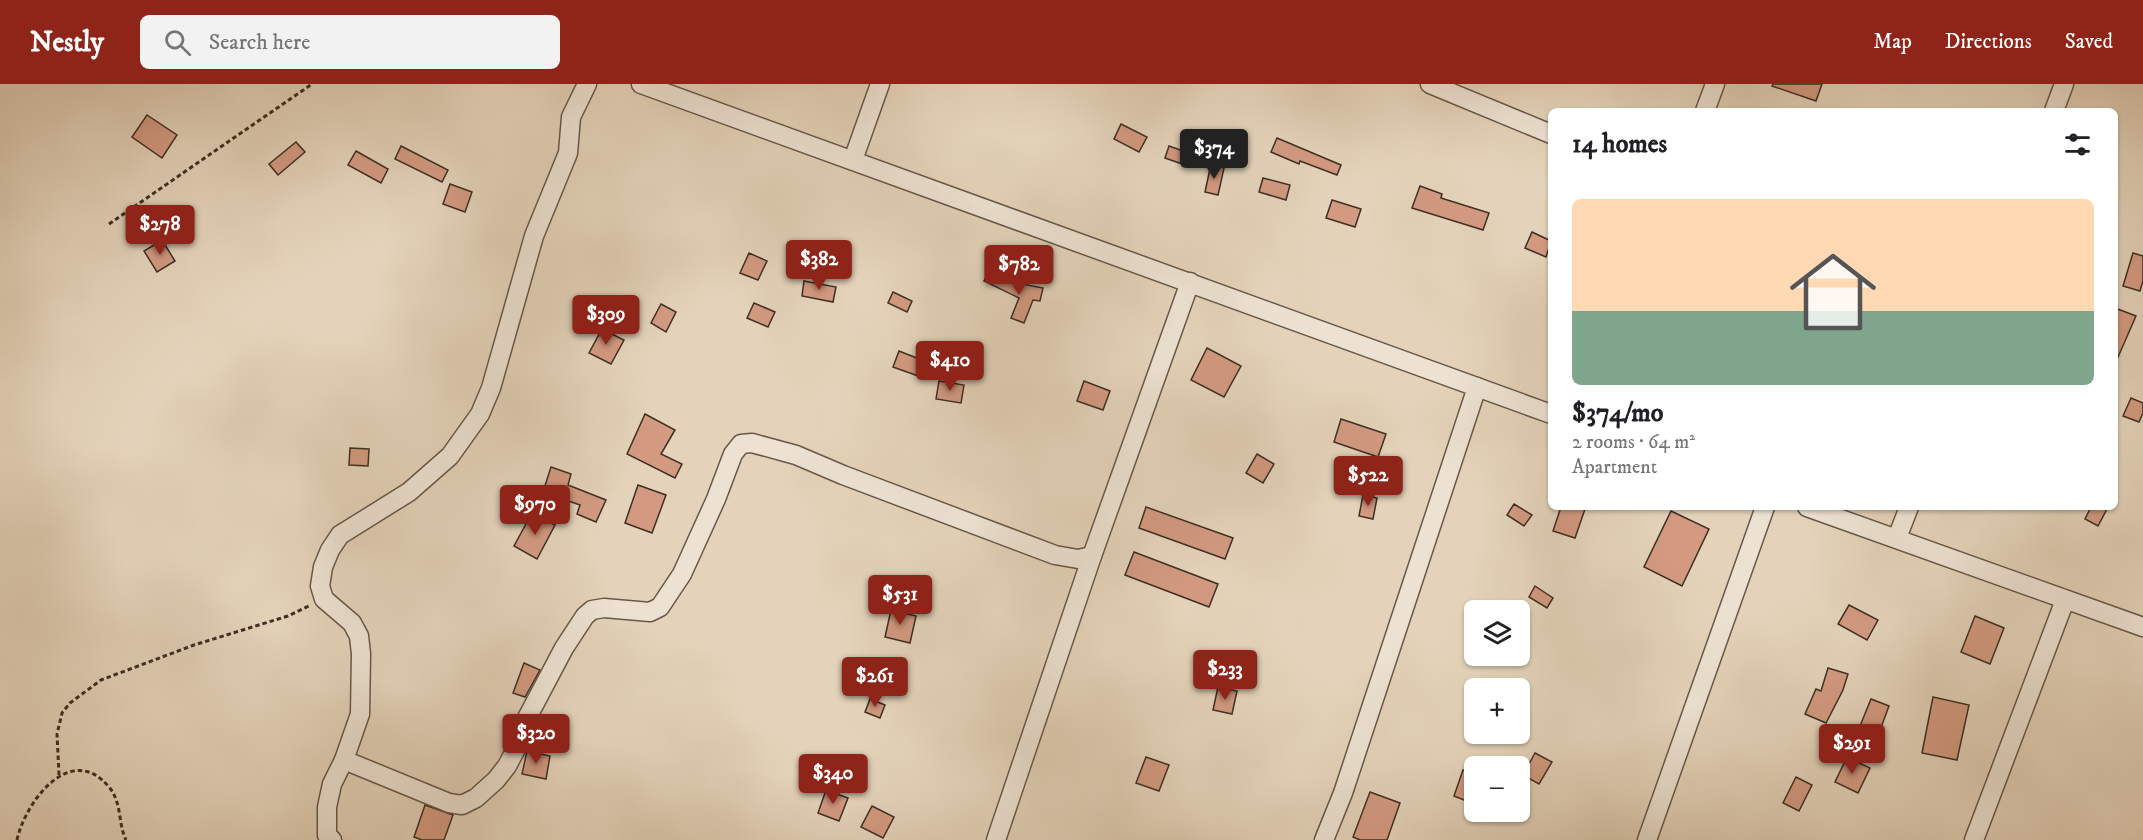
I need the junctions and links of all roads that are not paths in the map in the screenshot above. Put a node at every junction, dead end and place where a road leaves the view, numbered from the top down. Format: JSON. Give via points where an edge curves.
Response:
{"nodes":[{"id":1,"x":587,"y":84,"type":"edge"},
{"id":2,"x":641,"y":84,"type":"edge"},
{"id":3,"x":880,"y":84,"type":"edge"},
{"id":4,"x":1715,"y":84,"type":"edge"},
{"id":5,"x":2064,"y":84,"type":"edge"},
{"id":6,"x":1438,"y":85,"type":"edge"},
{"id":7,"x":1706,"y":108,"type":"edge"},
{"id":8,"x":2055,"y":108,"type":"edge"},
{"id":9,"x":1548,"y":133,"type":"edge"},
{"id":10,"x":853,"y":160,"type":"junction"},
{"id":11,"x":1190,"y":282,"type":"junction"},
{"id":12,"x":1477,"y":387,"type":"junction"},
{"id":13,"x":1548,"y":413,"type":"edge"},
{"id":14,"x":1764,"y":510,"type":"edge"},
{"id":15,"x":1816,"y":510,"type":"edge"},
{"id":16,"x":1908,"y":510,"type":"edge"},
{"id":17,"x":1898,"y":538,"type":"junction"},
{"id":18,"x":1092,"y":556,"type":"junction"},
{"id":19,"x":2065,"y":600,"type":"junction"},
{"id":20,"x":2143,"y":627,"type":"edge"},
{"id":21,"x":344,"y":760,"type":"junction"},
{"id":22,"x":332,"y":840,"type":"edge"},
{"id":23,"x":996,"y":840,"type":"edge"},
{"id":24,"x":1324,"y":840,"type":"edge"},
{"id":25,"x":1647,"y":840,"type":"edge"},
{"id":26,"x":1974,"y":840,"type":"edge"}],
"edges":[{"from":1,"to":21,"type":"street","via":[[571,117],[568,153],[534,236],[480,414],[450,456],[409,492],[340,535],[322,567],[320,586],[324,599],[352,623],[359,636],[360,714]]},
{"from":2,"to":10,"type":"street"},
{"from":3,"to":10,"type":"street"},
{"from":4,"to":7,"type":"street"},
{"from":5,"to":8,"type":"street"},
{"from":6,"to":9,"type":"street"},
{"from":10,"to":11,"type":"street"},
{"from":11,"to":12,"type":"street"},
{"from":11,"to":18,"type":"street"},
{"from":12,"to":13,"type":"street"},
{"from":12,"to":24,"type":"street"},
{"from":14,"to":25,"type":"street"},
{"from":15,"to":17,"type":"street"},
{"from":16,"to":17,"type":"street"},
{"from":17,"to":19,"type":"street"},
{"from":18,"to":21,"type":"street","via":[[1078,559],[1055,555],[796,455],[752,443],[741,444],[733,454],[682,574],[660,607],[650,612],[604,608],[585,616],[527,718],[507,766],[476,798],[462,805],[449,803]]},
{"from":18,"to":23,"type":"street"},
{"from":19,"to":20,"type":"street"},
{"from":19,"to":26,"type":"street"},
{"from":21,"to":22,"type":"street","via":[[332,784],[327,807],[327,835]]}]}
